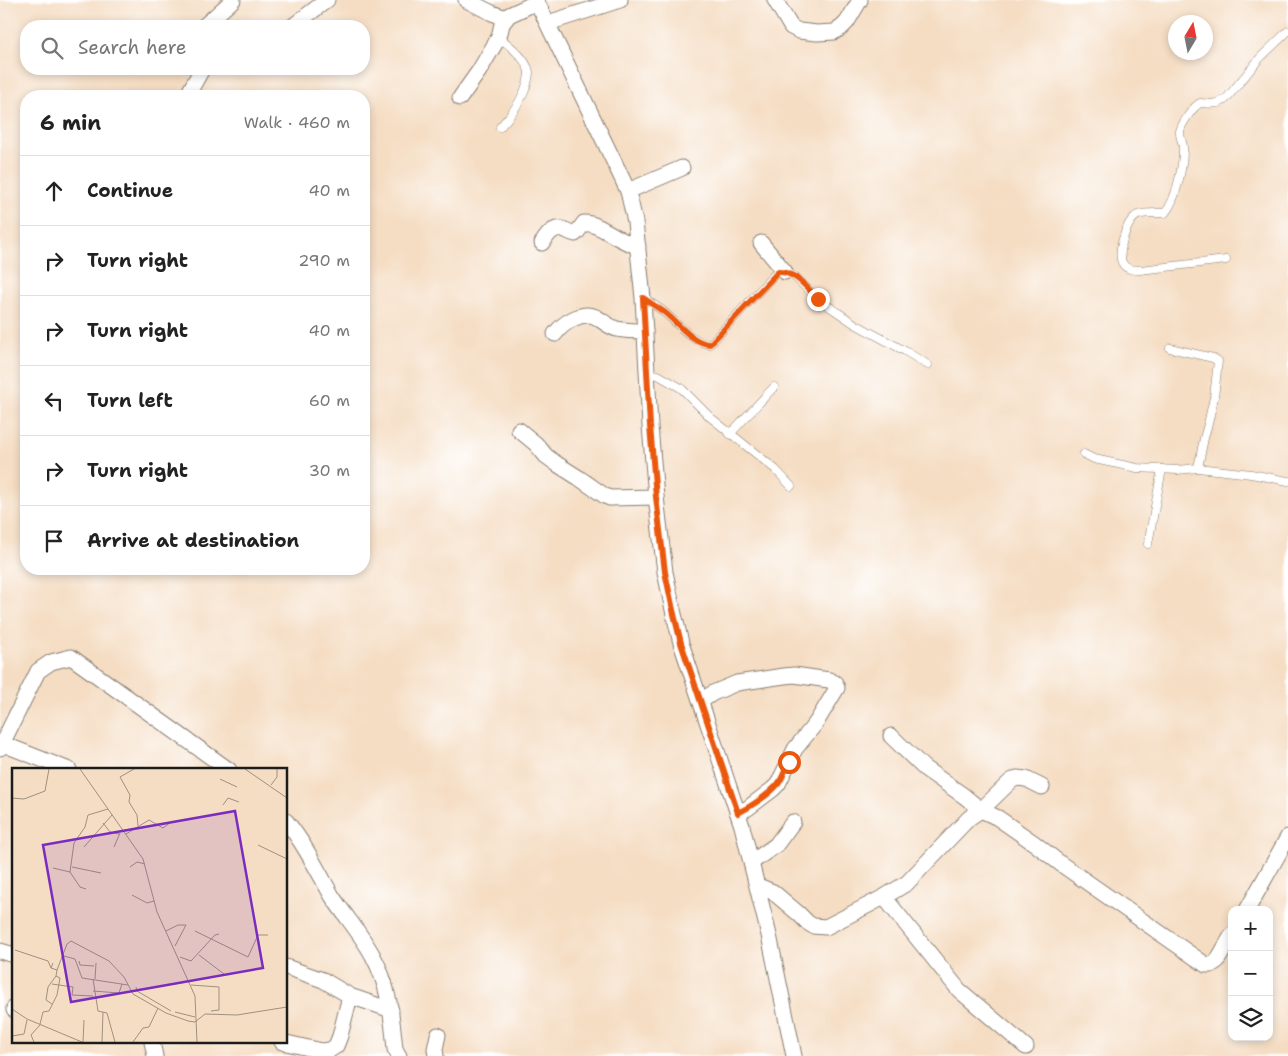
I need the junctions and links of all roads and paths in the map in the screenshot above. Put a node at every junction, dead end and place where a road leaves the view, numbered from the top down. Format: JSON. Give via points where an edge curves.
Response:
{"nodes":[{"id":1,"x":233,"y":0,"type":"edge"},
{"id":2,"x":327,"y":0,"type":"edge"},
{"id":3,"x":466,"y":0,"type":"edge"},
{"id":4,"x":620,"y":0,"type":"edge"},
{"id":5,"x":775,"y":0,"type":"edge"},
{"id":6,"x":860,"y":0,"type":"edge"},
{"id":7,"x":536,"y":1,"type":"edge"},
{"id":8,"x":506,"y":18,"type":"junction"},
{"id":9,"x":211,"y":20,"type":"edge"},
{"id":10,"x":301,"y":20,"type":"edge"},
{"id":11,"x":548,"y":23,"type":"junction"},
{"id":12,"x":1288,"y":32,"type":"edge"},
{"id":13,"x":499,"y":37,"type":"junction"},
{"id":14,"x":199,"y":75,"type":"edge"},
{"id":15,"x":190,"y":90,"type":"edge"},
{"id":16,"x":460,"y":98,"type":"dead end"},
{"id":17,"x":500,"y":127,"type":"dead end"},
{"id":18,"x":682,"y":168,"type":"dead end"},
{"id":19,"x":628,"y":191,"type":"junction"},
{"id":20,"x":542,"y":243,"type":"dead end"},
{"id":21,"x":761,"y":243,"type":"dead end"},
{"id":22,"x":638,"y":246,"type":"junction"},
{"id":23,"x":1226,"y":260,"type":"dead end"},
{"id":24,"x":785,"y":272,"type":"junction"},
{"id":25,"x":643,"y":298,"type":"junction"},
{"id":26,"x":645,"y":331,"type":"junction"},
{"id":27,"x":554,"y":334,"type":"dead end"},
{"id":28,"x":1170,"y":348,"type":"dead end"},
{"id":29,"x":928,"y":365,"type":"dead end"},
{"id":30,"x":648,"y":373,"type":"junction"},
{"id":31,"x":774,"y":387,"type":"dead end"},
{"id":32,"x":519,"y":430,"type":"dead end"},
{"id":33,"x":730,"y":434,"type":"junction"},
{"id":34,"x":1084,"y":454,"type":"dead end"},
{"id":35,"x":1198,"y":468,"type":"junction"},
{"id":36,"x":1162,"y":469,"type":"junction"},
{"id":37,"x":1288,"y":481,"type":"edge"},
{"id":38,"x":791,"y":486,"type":"dead end"},
{"id":39,"x":656,"y":497,"type":"junction"},
{"id":40,"x":1148,"y":544,"type":"dead end"},
{"id":41,"x":701,"y":701,"type":"junction"},
{"id":42,"x":891,"y":736,"type":"dead end"},
{"id":43,"x":4,"y":747,"type":"edge"},
{"id":44,"x":66,"y":768,"type":"edge"},
{"id":45,"x":226,"y":768,"type":"edge"},
{"id":46,"x":1042,"y":787,"type":"dead end"},
{"id":47,"x":981,"y":810,"type":"junction"},
{"id":48,"x":738,"y":813,"type":"junction"},
{"id":49,"x":793,"y":822,"type":"dead end"},
{"id":50,"x":288,"y":823,"type":"edge"},
{"id":51,"x":1288,"y":837,"type":"edge"},
{"id":52,"x":752,"y":862,"type":"junction"},
{"id":53,"x":758,"y":886,"type":"junction"},
{"id":54,"x":884,"y":898,"type":"junction"},
{"id":55,"x":1249,"y":906,"type":"edge"},
{"id":56,"x":1228,"y":942,"type":"edge"},
{"id":57,"x":288,"y":968,"type":"edge"},
{"id":58,"x":350,"y":996,"type":"junction"},
{"id":59,"x":391,"y":1010,"type":"junction"},
{"id":60,"x":438,"y":1035,"type":"dead end"},
{"id":61,"x":288,"y":1043,"type":"edge"},
{"id":62,"x":1026,"y":1047,"type":"dead end"},
{"id":63,"x":399,"y":1056,"type":"edge"},
{"id":64,"x":436,"y":1056,"type":"edge"},
{"id":65,"x":794,"y":1056,"type":"edge"}],
"edges":[{"from":1,"to":9,"type":"street"},
{"from":2,"to":10,"type":"street"},
{"from":3,"to":8,"type":"street"},
{"from":4,"to":11,"type":"street"},
{"from":5,"to":6,"type":"street","via":[[791,27],[817,33],[841,28]]},
{"from":7,"to":8,"type":"street"},
{"from":7,"to":11,"type":"street"},
{"from":8,"to":13,"type":"street"},
{"from":11,"to":19,"type":"street"},
{"from":12,"to":23,"type":"lane","via":[[1260,58],[1226,99],[1216,104],[1200,103],[1194,108],[1180,132],[1184,148],[1182,163],[1169,208],[1165,213],[1139,214],[1128,224],[1124,234],[1121,260],[1129,269]]},
{"from":13,"to":16,"type":"street"},
{"from":13,"to":17,"type":"lane","via":[[516,50],[529,76],[520,102]]},
{"from":14,"to":15,"type":"street"},
{"from":18,"to":19,"type":"street"},
{"from":19,"to":22,"type":"street"},
{"from":20,"to":22,"type":"street","via":[[555,229],[574,234],[587,222],[627,244]]},
{"from":21,"to":24,"type":"street"},
{"from":22,"to":25,"type":"street"},
{"from":24,"to":25,"type":"lane","via":[[773,276],[710,344],[698,340]]},
{"from":24,"to":29,"type":"lane","via":[[855,324]]},
{"from":25,"to":26,"type":"street"},
{"from":26,"to":27,"type":"street","via":[[617,329],[591,315],[567,322]]},
{"from":26,"to":30,"type":"street"},
{"from":28,"to":35,"type":"lane","via":[[1218,361],[1214,397]]},
{"from":30,"to":33,"type":"lane","via":[[681,388]]},
{"from":30,"to":39,"type":"street"},
{"from":31,"to":33,"type":"lane"},
{"from":32,"to":39,"type":"street","via":[[546,456],[605,496]]},
{"from":33,"to":38,"type":"lane","via":[[776,469]]},
{"from":34,"to":36,"type":"lane","via":[[1137,468]]},
{"from":35,"to":36,"type":"lane"},
{"from":35,"to":37,"type":"lane"},
{"from":36,"to":40,"type":"lane"},
{"from":39,"to":41,"type":"street","via":[[673,610]]},
{"from":41,"to":48,"type":"street"},
{"from":41,"to":48,"type":"street","via":[[737,683],[794,675],[829,680],[837,688],[816,723],[795,749],[778,784]]},
{"from":42,"to":47,"type":"street","via":[[924,768]]},
{"from":43,"to":44,"type":"street"},
{"from":43,"to":45,"type":"street","via":[[38,671],[51,662],[71,657]]},
{"from":46,"to":47,"type":"street","via":[[1017,778]]},
{"from":47,"to":54,"type":"street","via":[[969,818],[907,883]]},
{"from":47,"to":56,"type":"street","via":[[998,818],[1206,965],[1217,961]]},
{"from":48,"to":52,"type":"street"},
{"from":49,"to":52,"type":"street","via":[[776,845]]},
{"from":50,"to":59,"type":"street","via":[[373,956]]},
{"from":51,"to":55,"type":"street"},
{"from":52,"to":53,"type":"street"},
{"from":53,"to":54,"type":"street","via":[[773,892],[808,923],[826,927]]},
{"from":53,"to":65,"type":"street"},
{"from":54,"to":62,"type":"street","via":[[959,990]]},
{"from":57,"to":58,"type":"street","via":[[323,980]]},
{"from":58,"to":59,"type":"street"},
{"from":58,"to":61,"type":"street","via":[[336,1046],[322,1051]]},
{"from":59,"to":63,"type":"street","via":[[395,1049]]},
{"from":60,"to":64,"type":"street"}]}
